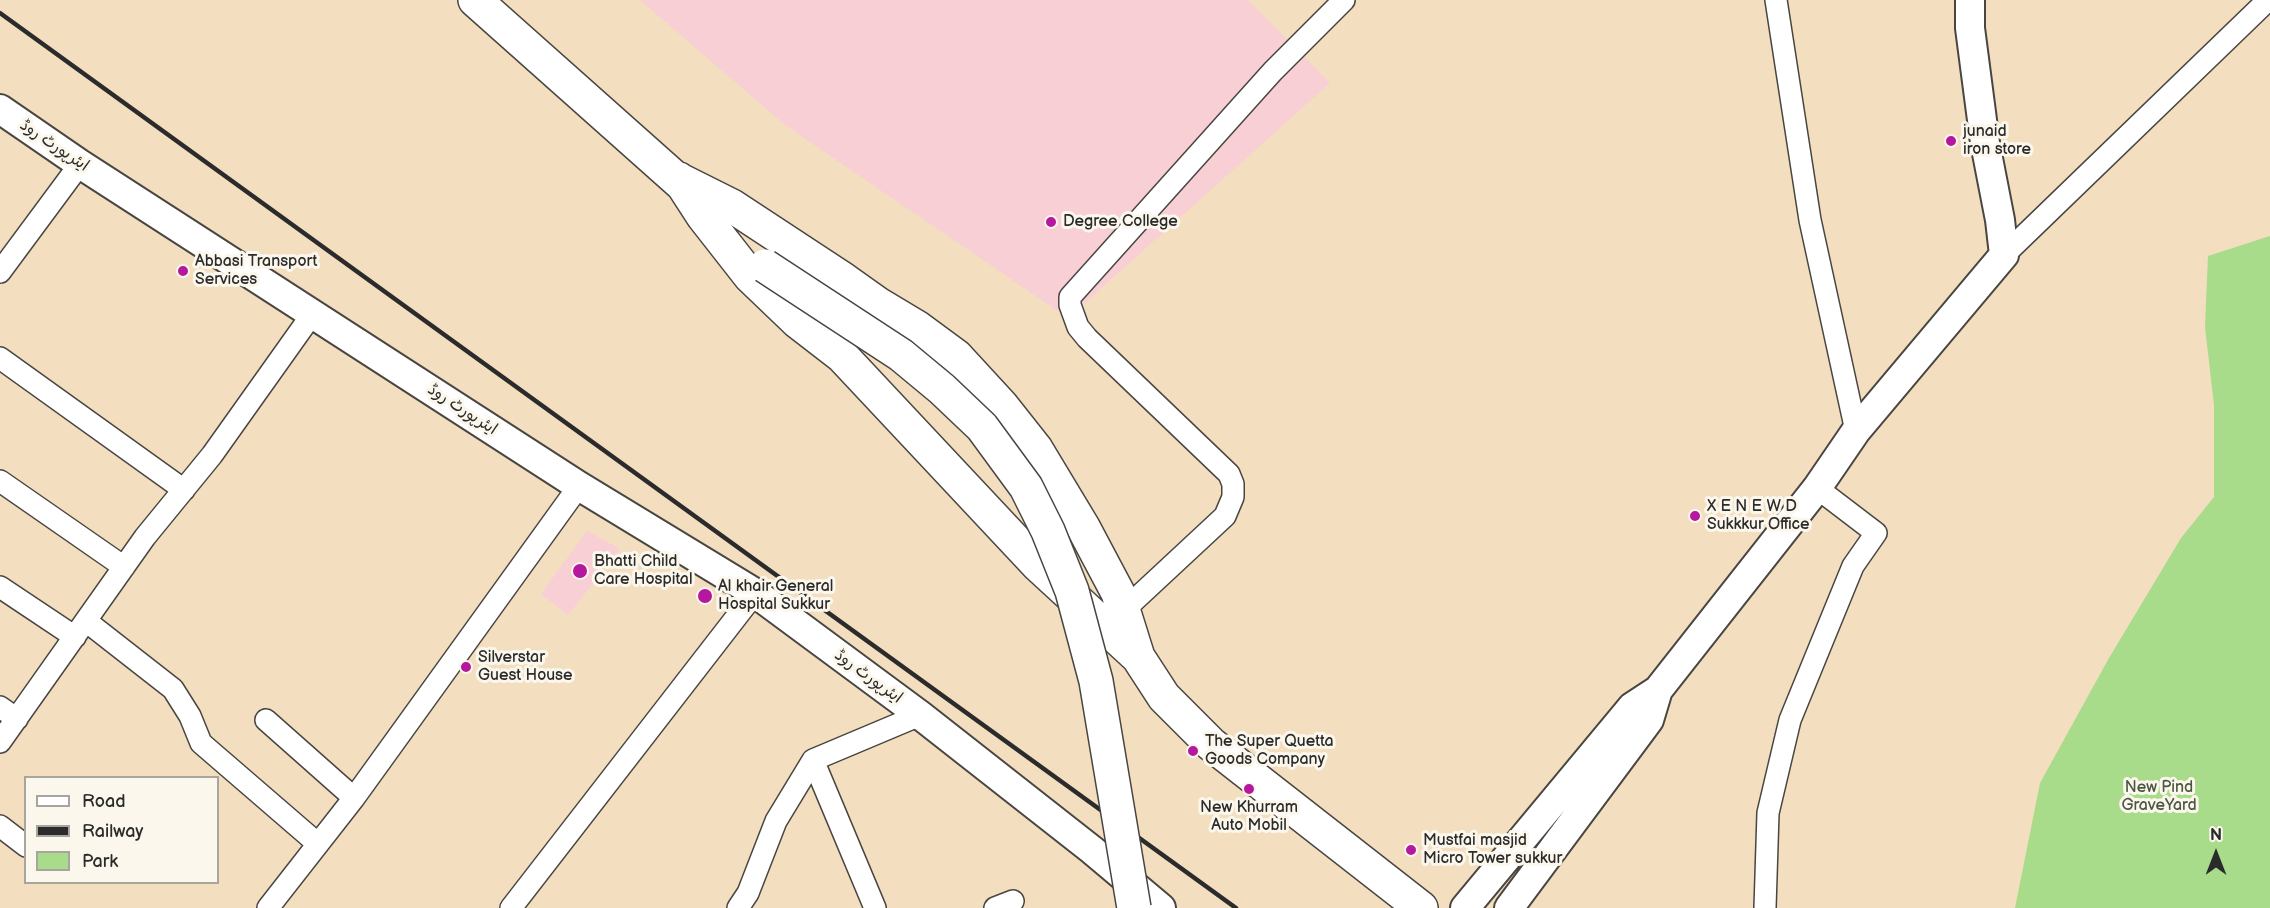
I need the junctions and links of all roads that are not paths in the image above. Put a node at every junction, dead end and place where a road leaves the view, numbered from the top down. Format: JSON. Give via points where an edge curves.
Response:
{"nodes":[{"id":1,"x":475,"y":0,"type":"edge"},
{"id":2,"x":1344,"y":0,"type":"edge"},
{"id":3,"x":1776,"y":0,"type":"edge"},
{"id":4,"x":1970,"y":0,"type":"edge"},
{"id":5,"x":2268,"y":0,"type":"edge"},
{"id":6,"x":0,"y":109,"type":"edge"},
{"id":7,"x":80,"y":164,"type":"junction"},
{"id":8,"x":679,"y":179,"type":"junction"},
{"id":9,"x":2004,"y":255,"type":"junction"},
{"id":10,"x":0,"y":272,"type":"edge"},
{"id":11,"x":314,"y":313,"type":"junction"},
{"id":12,"x":0,"y":358,"type":"edge"},
{"id":13,"x":1856,"y":431,"type":"junction"},
{"id":14,"x":0,"y":481,"type":"edge"},
{"id":15,"x":579,"y":486,"type":"junction"},
{"id":16,"x":1817,"y":488,"type":"junction"},
{"id":17,"x":184,"y":489,"type":"junction"},
{"id":18,"x":124,"y":567,"type":"junction"},
{"id":19,"x":0,"y":587,"type":"edge"},
{"id":20,"x":755,"y":593,"type":"junction"},
{"id":21,"x":1124,"y":610,"type":"junction"},
{"id":22,"x":81,"y":629,"type":"junction"},
{"id":23,"x":1138,"y":657,"type":"junction"},
{"id":24,"x":1658,"y":690,"type":"junction"},
{"id":25,"x":9,"y":713,"type":"edge"},
{"id":26,"x":920,"y":715,"type":"junction"},
{"id":27,"x":266,"y":720,"type":"dead end"},
{"id":28,"x":0,"y":742,"type":"edge"},
{"id":29,"x":813,"y":760,"type":"junction"},
{"id":30,"x":354,"y":798,"type":"junction"},
{"id":31,"x":0,"y":826,"type":"edge"},
{"id":32,"x":24,"y":844,"type":"edge"},
{"id":33,"x":318,"y":844,"type":"junction"},
{"id":34,"x":268,"y":908,"type":"edge"},
{"id":35,"x":511,"y":908,"type":"edge"},
{"id":36,"x":738,"y":908,"type":"edge"},
{"id":37,"x":875,"y":908,"type":"edge"},
{"id":38,"x":1134,"y":908,"type":"edge"},
{"id":39,"x":1161,"y":908,"type":"edge"},
{"id":40,"x":1421,"y":908,"type":"edge"},
{"id":41,"x":1464,"y":908,"type":"edge"},
{"id":42,"x":1509,"y":908,"type":"edge"},
{"id":43,"x":1765,"y":908,"type":"edge"}],
"edges":[{"from":1,"to":8,"type":"main road"},
{"from":2,"to":21,"type":"street","via":[[1273,71],[1070,297],[1078,327],[1087,338],[1229,474],[1233,484],[1233,497],[1225,516]]},
{"from":3,"to":13,"type":"street","via":[[1810,220]]},
{"from":4,"to":9,"type":"main road","via":[[1979,97]]},
{"from":5,"to":9,"type":"street"},
{"from":6,"to":7,"type":"main road","name":"ایئرپورٹ روڈ"},
{"from":7,"to":10,"type":"street"},
{"from":7,"to":11,"type":"main road","name":"ایئرپورٹ روڈ"},
{"from":8,"to":21,"type":"main road","via":[[732,206],[956,356],[1036,449],[1083,527]]},
{"from":8,"to":23,"type":"main road","via":[[750,276],[798,322],[842,356],[1038,564]]},
{"from":8,"to":38,"type":"main road","bridge":true,"via":[[765,266],[901,355],[942,388],[982,428],[1026,487],[1072,591],[1096,681]]},
{"from":9,"to":13,"type":"main road"},
{"from":11,"to":15,"type":"main road","name":"ایئرپورٹ روڈ"},
{"from":11,"to":17,"type":"street"},
{"from":12,"to":17,"type":"street"},
{"from":13,"to":16,"type":"main road"},
{"from":14,"to":18,"type":"street"},
{"from":15,"to":20,"type":"main road","name":"ایئرپورٹ روڈ"},
{"from":15,"to":30,"type":"street"},
{"from":16,"to":24,"type":"main road"},
{"from":16,"to":43,"type":"street","via":[[1876,533],[1853,566],[1790,720],[1768,813]]},
{"from":17,"to":18,"type":"street"},
{"from":18,"to":22,"type":"street"},
{"from":19,"to":22,"type":"street"},
{"from":20,"to":26,"type":"main road","name":"ایئرپورٹ روڈ"},
{"from":20,"to":35,"type":"street"},
{"from":21,"to":23,"type":"main road"},
{"from":22,"to":25,"type":"street"},
{"from":22,"to":33,"type":"street","via":[[173,689],[201,742]]},
{"from":23,"to":40,"type":"main road","via":[[1164,697],[1211,744]]},
{"from":24,"to":41,"type":"main road","via":[[1632,707]]},
{"from":24,"to":42,"type":"main road","via":[[1649,720]]},
{"from":25,"to":28,"type":"street"},
{"from":26,"to":29,"type":"street"},
{"from":26,"to":39,"type":"main road","name":"ایئرپورٹ روڈ"},
{"from":27,"to":30,"type":"street"},
{"from":29,"to":36,"type":"street","via":[[776,821],[748,893]]},
{"from":29,"to":37,"type":"street"},
{"from":30,"to":33,"type":"street"},
{"from":31,"to":32,"type":"street"},
{"from":33,"to":34,"type":"street"}]}
